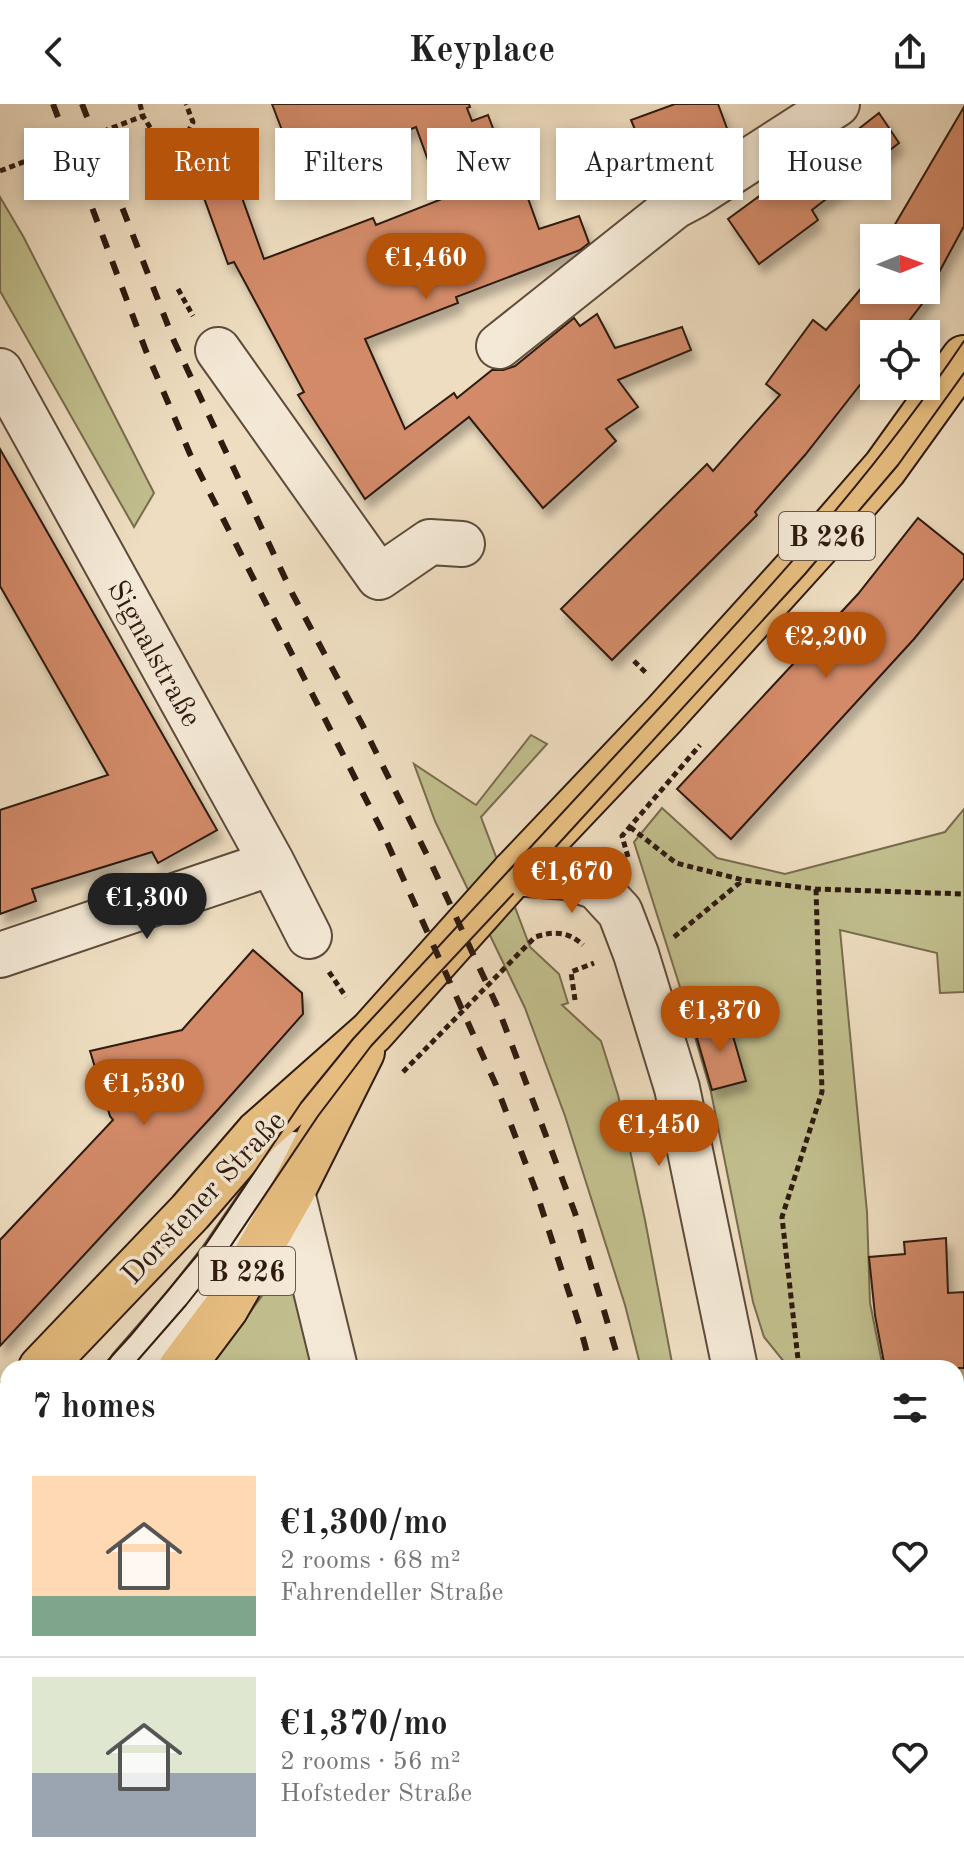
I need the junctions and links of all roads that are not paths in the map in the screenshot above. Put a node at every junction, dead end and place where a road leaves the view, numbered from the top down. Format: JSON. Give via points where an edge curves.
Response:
{"nodes":[{"id":1,"x":837,"y":104,"type":"edge"},
{"id":2,"x":499,"y":346,"type":"dead end"},
{"id":3,"x":218,"y":350,"type":"dead end"},
{"id":4,"x":964,"y":358,"type":"edge"},
{"id":5,"x":0,"y":371,"type":"edge"},
{"id":6,"x":462,"y":544,"type":"dead end"},
{"id":7,"x":272,"y":863,"type":"junction"},
{"id":8,"x":514,"y":873,"type":"junction"},
{"id":9,"x":309,"y":936,"type":"road end"},
{"id":10,"x":0,"y":955,"type":"edge"},
{"id":11,"x":348,"y":1060,"type":"junction"},
{"id":12,"x":292,"y":1192,"type":"junction"},
{"id":13,"x":49,"y":1360,"type":"edge"},
{"id":14,"x":108,"y":1360,"type":"edge"},
{"id":15,"x":138,"y":1360,"type":"edge"},
{"id":16,"x":187,"y":1360,"type":"edge"},
{"id":17,"x":333,"y":1360,"type":"edge"},
{"id":18,"x":733,"y":1360,"type":"edge"}],
"edges":[{"from":1,"to":2,"type":"street","via":[[675,206]]},
{"from":3,"to":6,"type":"street","via":[[379,577],[430,542]]},
{"from":4,"to":8,"type":"main road","name":"Dorstener Straße","number":"B 226","via":[[885,468],[826,536]]},
{"from":5,"to":7,"type":"street","name":"Signalstraße"},
{"from":7,"to":9,"type":"street","name":"Signalstraße"},
{"from":7,"to":10,"type":"street"},
{"from":8,"to":11,"type":"main road","name":"Dorstener Straße","number":"B 226"},
{"from":8,"to":18,"type":"street","via":[[567,877],[597,887],[620,912],[677,1088]]},
{"from":11,"to":12,"type":"main road","name":"Dorstener Straße","number":"B 226"},
{"from":11,"to":13,"type":"main road","name":"Dorstener Straße","number":"B 226","via":[[258,1133]]},
{"from":11,"to":14,"type":"street","via":[[295,1112],[204,1247]]},
{"from":11,"to":15,"type":"street","via":[[318,1116],[220,1262]]},
{"from":12,"to":16,"type":"main road","name":"Dorstener Straße","number":"B 226","via":[[226,1308]]},
{"from":12,"to":17,"type":"street"}]}
